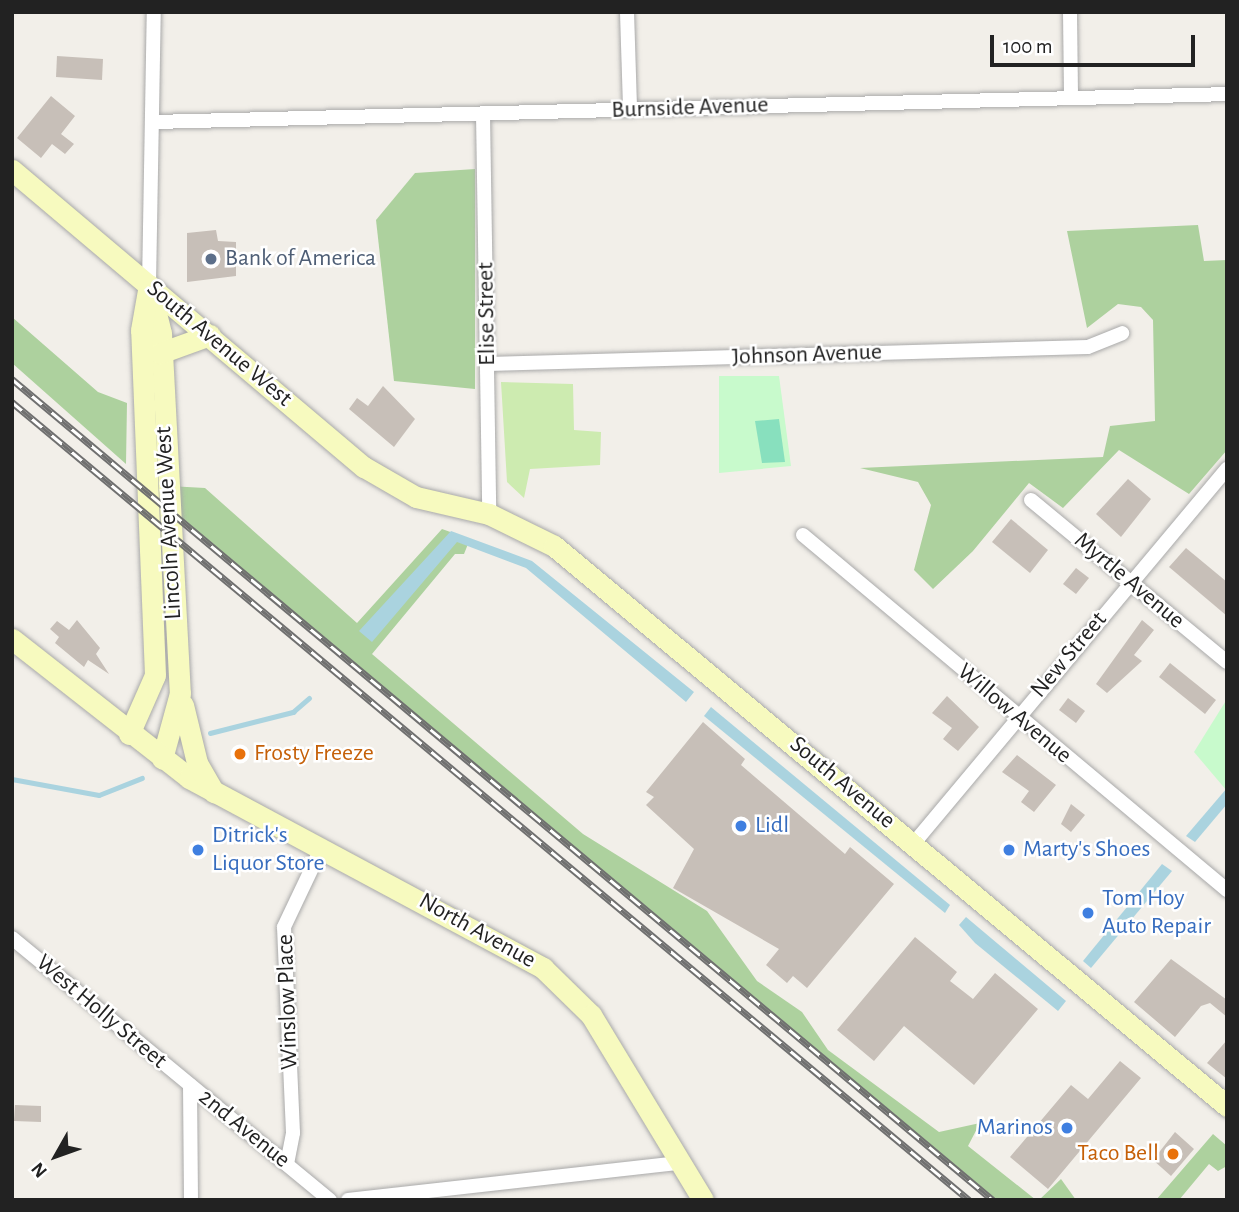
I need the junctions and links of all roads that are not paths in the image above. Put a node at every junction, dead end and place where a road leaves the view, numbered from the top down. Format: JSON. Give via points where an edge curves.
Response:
{"nodes":[{"id":1,"x":153,"y":12,"type":"edge"},
{"id":2,"x":627,"y":12,"type":"edge"},
{"id":3,"x":1070,"y":12,"type":"edge"},
{"id":4,"x":1227,"y":94,"type":"edge"},
{"id":5,"x":1070,"y":96,"type":"junction"},
{"id":6,"x":631,"y":110,"type":"junction"},
{"id":7,"x":483,"y":114,"type":"junction"},
{"id":8,"x":154,"y":122,"type":"junction"},
{"id":9,"x":12,"y":170,"type":"edge"},
{"id":10,"x":149,"y":285,"type":"junction"},
{"id":11,"x":1122,"y":333,"type":"dead end"},
{"id":12,"x":210,"y":335,"type":"junction"},
{"id":13,"x":160,"y":354,"type":"junction"},
{"id":14,"x":488,"y":364,"type":"junction"},
{"id":15,"x":1227,"y":469,"type":"edge"},
{"id":16,"x":1031,"y":500,"type":"dead end"},
{"id":17,"x":435,"y":501,"type":"joint"},
{"id":18,"x":489,"y":514,"type":"junction"},
{"id":19,"x":803,"y":535,"type":"dead end"},
{"id":20,"x":1130,"y":582,"type":"junction"},
{"id":21,"x":12,"y":639,"type":"edge"},
{"id":22,"x":1227,"y":662,"type":"edge"},
{"id":23,"x":180,"y":692,"type":"junction"},
{"id":24,"x":1016,"y":717,"type":"junction"},
{"id":25,"x":129,"y":734,"type":"junction"},
{"id":26,"x":162,"y":759,"type":"junction"},
{"id":27,"x":214,"y":793,"type":"junction"},
{"id":28,"x":914,"y":843,"type":"junction"},
{"id":29,"x":321,"y":847,"type":"junction"},
{"id":30,"x":1227,"y":890,"type":"edge"},
{"id":31,"x":12,"y":938,"type":"edge"},
{"id":32,"x":190,"y":1086,"type":"junction"},
{"id":33,"x":1227,"y":1106,"type":"edge"},
{"id":34,"x":679,"y":1163,"type":"junction"},
{"id":35,"x":287,"y":1164,"type":"junction"},
{"id":36,"x":191,"y":1200,"type":"edge"},
{"id":37,"x":330,"y":1200,"type":"edge"},
{"id":38,"x":348,"y":1200,"type":"edge"},
{"id":39,"x":703,"y":1200,"type":"edge"}],
"edges":[{"from":1,"to":8,"type":"street","name":"Lincoln Avenue West"},
{"from":2,"to":6,"type":"street"},
{"from":3,"to":5,"type":"street"},
{"from":4,"to":5,"type":"street","name":"Burnside Avenue"},
{"from":5,"to":6,"type":"street","name":"Burnside Avenue"},
{"from":6,"to":7,"type":"street","name":"Burnside Avenue"},
{"from":7,"to":8,"type":"street","name":"Burnside Avenue"},
{"from":7,"to":14,"type":"street","name":"Elise Street"},
{"from":8,"to":10,"type":"street","name":"Lincoln Avenue West"},
{"from":9,"to":10,"type":"main road","name":"South Avenue West"},
{"from":10,"to":12,"type":"main road","name":"South Avenue West"},
{"from":10,"to":13,"type":"main road","name":"Lincoln Avenue West"},
{"from":10,"to":25,"type":"main road","name":"Lincoln Avenue West","via":[[141,330],[155,675]]},
{"from":11,"to":14,"type":"street","name":"Johnson Avenue","via":[[1088,347]]},
{"from":12,"to":13,"type":"main road"},
{"from":12,"to":17,"type":"main road","name":"South Avenue West","via":[[365,467]]},
{"from":13,"to":23,"type":"main road","name":"Lincoln Avenue West"},
{"from":14,"to":18,"type":"street","name":"Elise Street"},
{"from":15,"to":20,"type":"street","name":"New Street"},
{"from":16,"to":20,"type":"street","name":"Myrtle Avenue"},
{"from":17,"to":18,"type":"main road","name":"South Avenue"},
{"from":18,"to":28,"type":"main road","name":"South Avenue","via":[[554,546]]},
{"from":19,"to":24,"type":"street","name":"Willow Avenue"},
{"from":20,"to":22,"type":"street","name":"Myrtle Avenue"},
{"from":20,"to":24,"type":"street","name":"New Street"},
{"from":21,"to":25,"type":"main road","name":"North Avenue"},
{"from":23,"to":26,"type":"main road","name":"Lincoln Avenue West"},
{"from":23,"to":27,"type":"main road","via":[[191,746]]},
{"from":24,"to":28,"type":"street","name":"New Street"},
{"from":24,"to":30,"type":"street","name":"Willow Avenue"},
{"from":25,"to":26,"type":"main road","name":"North Avenue"},
{"from":26,"to":27,"type":"main road","name":"North Avenue"},
{"from":27,"to":29,"type":"main road","name":"North Avenue"},
{"from":28,"to":33,"type":"main road","name":"South Avenue"},
{"from":29,"to":34,"type":"main road","name":"North Avenue","via":[[502,942],[571,992],[611,1044]]},
{"from":29,"to":35,"type":"street","name":"Winslow Place","via":[[284,927],[293,1133]]},
{"from":31,"to":32,"type":"street","name":"West Holly Street"},
{"from":32,"to":35,"type":"street","name":"2nd Avenue"},
{"from":32,"to":36,"type":"street"},
{"from":34,"to":38,"type":"street"},
{"from":34,"to":39,"type":"main road","name":"North Avenue"},
{"from":35,"to":37,"type":"street","name":"2nd Avenue"}]}
